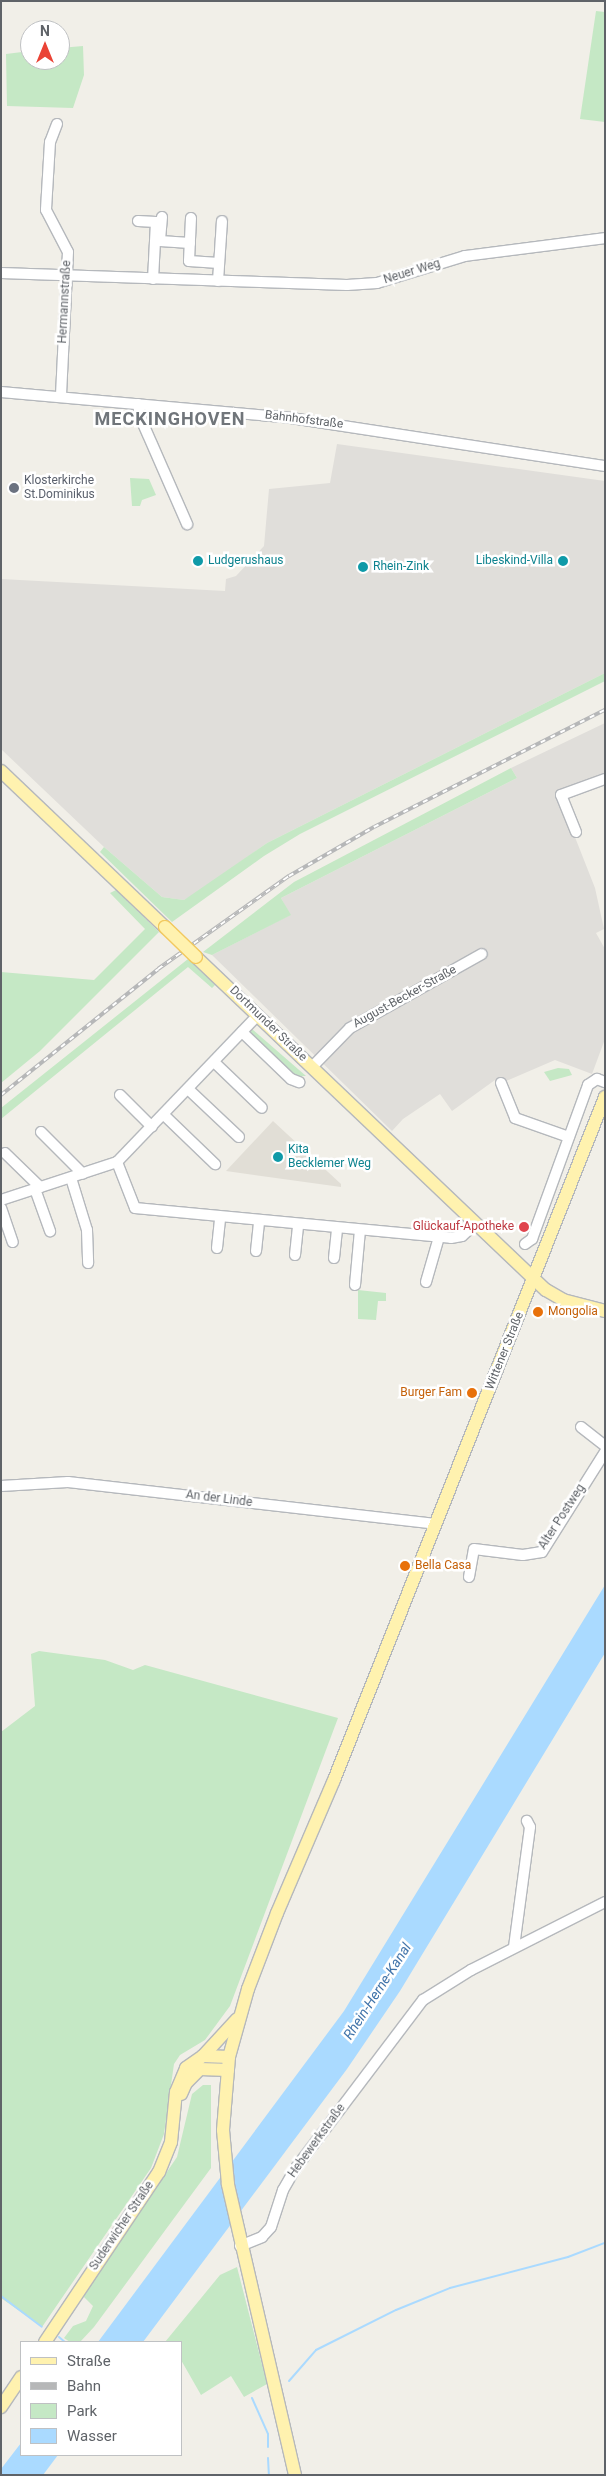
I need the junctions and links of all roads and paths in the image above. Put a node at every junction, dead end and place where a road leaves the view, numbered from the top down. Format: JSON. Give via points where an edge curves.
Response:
{"nodes":[{"id":1,"x":57,"y":124,"type":"dead end"},
{"id":2,"x":162,"y":217,"type":"dead end"},
{"id":3,"x":192,"y":218,"type":"dead end"},
{"id":4,"x":138,"y":221,"type":"dead end"},
{"id":5,"x":222,"y":221,"type":"dead end"},
{"id":6,"x":605,"y":238,"type":"edge"},
{"id":7,"x":158,"y":240,"type":"junction"},
{"id":8,"x":190,"y":243,"type":"junction"},
{"id":9,"x":219,"y":263,"type":"junction"},
{"id":10,"x":1,"y":273,"type":"edge"},
{"id":11,"x":66,"y":276,"type":"junction"},
{"id":12,"x":153,"y":279,"type":"junction"},
{"id":13,"x":218,"y":281,"type":"junction"},
{"id":14,"x":1,"y":392,"type":"edge"},
{"id":15,"x":61,"y":397,"type":"junction"},
{"id":16,"x":138,"y":404,"type":"junction"},
{"id":17,"x":605,"y":466,"type":"edge"},
{"id":18,"x":187,"y":524,"type":"dead end"},
{"id":19,"x":1,"y":771,"type":"edge"},
{"id":20,"x":605,"y":779,"type":"edge"},
{"id":21,"x":576,"y":832,"type":"dead end"},
{"id":22,"x":482,"y":954,"type":"dead end"},
{"id":23,"x":257,"y":1016,"type":"junction"},
{"id":24,"x":242,"y":1032,"type":"junction"},
{"id":25,"x":214,"y":1062,"type":"junction"},
{"id":26,"x":312,"y":1067,"type":"junction"},
{"id":27,"x":300,"y":1082,"type":"dead end"},
{"id":28,"x":605,"y":1082,"type":"edge"},
{"id":29,"x":501,"y":1083,"type":"dead end"},
{"id":30,"x":188,"y":1089,"type":"junction"},
{"id":31,"x":120,"y":1095,"type":"dead end"},
{"id":32,"x":605,"y":1097,"type":"edge"},
{"id":33,"x":262,"y":1108,"type":"dead end"},
{"id":34,"x":164,"y":1115,"type":"junction"},
{"id":35,"x":152,"y":1127,"type":"junction"},
{"id":36,"x":41,"y":1132,"type":"dead end"},
{"id":37,"x":239,"y":1137,"type":"dead end"},
{"id":38,"x":568,"y":1137,"type":"junction"},
{"id":39,"x":5,"y":1153,"type":"dead end"},
{"id":40,"x":117,"y":1162,"type":"junction"},
{"id":41,"x":214,"y":1164,"type":"dead end"},
{"id":42,"x":83,"y":1174,"type":"junction"},
{"id":43,"x":71,"y":1178,"type":"junction"},
{"id":44,"x":37,"y":1188,"type":"junction"},
{"id":45,"x":1,"y":1200,"type":"edge"},
{"id":46,"x":1,"y":1208,"type":"edge"},
{"id":47,"x":220,"y":1217,"type":"junction"},
{"id":48,"x":259,"y":1221,"type":"junction"},
{"id":49,"x":298,"y":1224,"type":"junction"},
{"id":50,"x":475,"y":1224,"type":"junction"},
{"id":51,"x":337,"y":1228,"type":"junction"},
{"id":52,"x":360,"y":1230,"type":"junction"},
{"id":53,"x":50,"y":1231,"type":"dead end"},
{"id":54,"x":439,"y":1237,"type":"junction"},
{"id":55,"x":14,"y":1242,"type":"dead end"},
{"id":56,"x":525,"y":1244,"type":"dead end"},
{"id":57,"x":217,"y":1248,"type":"dead end"},
{"id":58,"x":256,"y":1251,"type":"dead end"},
{"id":59,"x":295,"y":1255,"type":"dead end"},
{"id":60,"x":334,"y":1258,"type":"dead end"},
{"id":61,"x":88,"y":1262,"type":"dead end"},
{"id":62,"x":534,"y":1278,"type":"junction"},
{"id":63,"x":426,"y":1282,"type":"dead end"},
{"id":64,"x":356,"y":1285,"type":"dead end"},
{"id":65,"x":605,"y":1311,"type":"edge"},
{"id":66,"x":581,"y":1427,"type":"dead end"},
{"id":67,"x":605,"y":1446,"type":"edge"},
{"id":68,"x":605,"y":1452,"type":"edge"},
{"id":69,"x":1,"y":1486,"type":"edge"},
{"id":70,"x":436,"y":1524,"type":"junction"},
{"id":71,"x":469,"y":1577,"type":"dead end"},
{"id":72,"x":527,"y":1821,"type":"dead end"},
{"id":73,"x":605,"y":1902,"type":"edge"},
{"id":74,"x":514,"y":1947,"type":"junction"},
{"id":75,"x":239,"y":2017,"type":"junction"},
{"id":76,"x":203,"y":2056,"type":"junction"},
{"id":77,"x":228,"y":2064,"type":"junction"},
{"id":78,"x":177,"y":2100,"type":"junction"},
{"id":79,"x":238,"y":2240,"type":"junction"},
{"id":80,"x":46,"y":2341,"type":"edge"},
{"id":81,"x":20,"y":2378,"type":"edge"},
{"id":82,"x":1,"y":2407,"type":"edge"},
{"id":83,"x":295,"y":2475,"type":"edge"}],
"edges":[{"from":1,"to":11,"type":"street","name":"Hermannstraße","via":[[50,142],[46,210],[66,245]]},
{"from":2,"to":7,"type":"street"},
{"from":3,"to":8,"type":"street"},
{"from":4,"to":7,"type":"street","via":[[156,222]]},
{"from":5,"to":9,"type":"street"},
{"from":6,"to":13,"type":"street","name":"Neuer Weg","via":[[465,256],[377,283]]},
{"from":7,"to":8,"type":"street"},
{"from":7,"to":12,"type":"street"},
{"from":8,"to":9,"type":"street","via":[[189,261]]},
{"from":9,"to":13,"type":"street"},
{"from":10,"to":11,"type":"street","name":"Neuer Weg"},
{"from":11,"to":12,"type":"street","name":"Neuer Weg"},
{"from":11,"to":15,"type":"street","name":"Hermannstraße"},
{"from":12,"to":13,"type":"street","name":"Neuer Weg"},
{"from":14,"to":15,"type":"street","name":"Bahnhofstraße"},
{"from":15,"to":16,"type":"street","name":"Bahnhofstraße"},
{"from":16,"to":17,"type":"street","name":"Bahnhofstraße","via":[[344,425]]},
{"from":16,"to":18,"type":"street","via":[[141,419]]},
{"from":19,"to":23,"type":"main road","name":"Dortmunder Straße","bridge":true},
{"from":20,"to":21,"type":"street","via":[[562,795]]},
{"from":22,"to":26,"type":"street","name":"August-Becker-Straße","via":[[350,1028]]},
{"from":23,"to":24,"type":"street"},
{"from":23,"to":26,"type":"main road","name":"Dortmunder Straße"},
{"from":24,"to":25,"type":"street"},
{"from":24,"to":27,"type":"street","name":"Dortmunder Straße","via":[[291,1079]]},
{"from":25,"to":30,"type":"street"},
{"from":25,"to":33,"type":"street"},
{"from":26,"to":50,"type":"main road","name":"Dortmunder Straße"},
{"from":28,"to":38,"type":"street","via":[[597,1080],[588,1085]]},
{"from":29,"to":38,"type":"street","via":[[515,1118]]},
{"from":30,"to":34,"type":"street"},
{"from":30,"to":37,"type":"street"},
{"from":31,"to":35,"type":"street"},
{"from":32,"to":62,"type":"main road","name":"Wittener Straße"},
{"from":34,"to":35,"type":"street"},
{"from":34,"to":41,"type":"street"},
{"from":35,"to":40,"type":"street"},
{"from":36,"to":42,"type":"street"},
{"from":38,"to":56,"type":"street","via":[[532,1239]]},
{"from":39,"to":44,"type":"street"},
{"from":40,"to":42,"type":"street"},
{"from":40,"to":47,"type":"street","via":[[135,1208]]},
{"from":42,"to":43,"type":"street"},
{"from":43,"to":44,"type":"street"},
{"from":43,"to":61,"type":"street","via":[[87,1230]]},
{"from":44,"to":45,"type":"street"},
{"from":44,"to":53,"type":"street"},
{"from":46,"to":55,"type":"street"},
{"from":47,"to":48,"type":"street"},
{"from":47,"to":57,"type":"street"},
{"from":48,"to":49,"type":"street"},
{"from":48,"to":58,"type":"street"},
{"from":49,"to":51,"type":"street"},
{"from":49,"to":59,"type":"street"},
{"from":50,"to":54,"type":"street","via":[[462,1236]]},
{"from":50,"to":62,"type":"main road","name":"Dortmunder Straße"},
{"from":51,"to":52,"type":"street"},
{"from":51,"to":60,"type":"street"},
{"from":52,"to":54,"type":"street"},
{"from":52,"to":64,"type":"street"},
{"from":54,"to":63,"type":"street"},
{"from":62,"to":65,"type":"main road","name":"Dortmunder Straße","via":[[563,1300]]},
{"from":62,"to":70,"type":"main road","name":"Wittener Straße"},
{"from":66,"to":67,"type":"street"},
{"from":68,"to":71,"type":"street","name":"Alter Postweg","via":[[542,1552],[523,1555],[474,1548]]},
{"from":69,"to":70,"type":"street","name":"An der Linde","via":[[68,1482]]},
{"from":70,"to":75,"type":"main road","name":"Wittener Straße","via":[[277,1913]]},
{"from":72,"to":74,"type":"street","via":[[530,1827]]},
{"from":73,"to":74,"type":"street","name":"Hebewerkstraße"},
{"from":74,"to":79,"type":"street","name":"Hebewerkstraße","via":[[441,1986],[423,2000],[295,2169],[283,2190],[271,2227],[262,2237]]},
{"from":75,"to":76,"type":"main road","name":"Suderwicher Straße"},
{"from":75,"to":77,"type":"main road","name":"Wittener Straße"},
{"from":76,"to":77,"type":"main road"},
{"from":76,"to":78,"type":"main road","name":"Suderwicher Straße","via":[[190,2064],[179,2078]]},
{"from":77,"to":78,"type":"main road","name":"Suderwicher Straße","via":[[200,2069],[186,2083]]},
{"from":77,"to":79,"type":"main road","name":"Wittener Straße","via":[[224,2154]]},
{"from":78,"to":80,"type":"main road","name":"Suderwicher Straße","via":[[171,2142],[158,2172]]},
{"from":79,"to":83,"type":"main road"},
{"from":81,"to":82,"type":"main road"}]}
